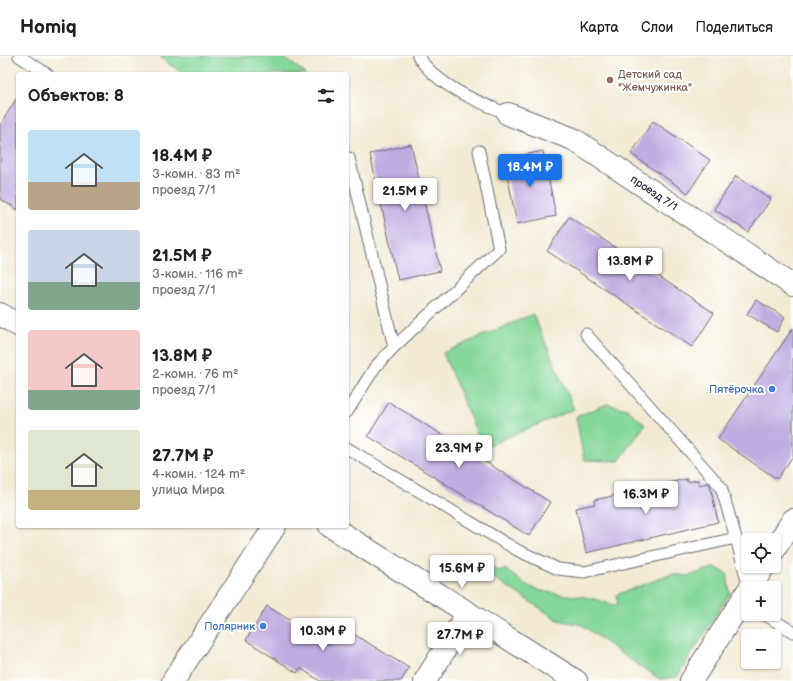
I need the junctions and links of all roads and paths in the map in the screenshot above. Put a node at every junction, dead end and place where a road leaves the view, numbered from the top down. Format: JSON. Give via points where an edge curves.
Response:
{"nodes":[{"id":1,"x":19,"y":56,"type":"edge"},
{"id":2,"x":418,"y":56,"type":"edge"},
{"id":3,"x":45,"y":72,"type":"edge"},
{"id":4,"x":508,"y":114,"type":"joint"},
{"id":5,"x":479,"y":151,"type":"dead end"},
{"id":6,"x":349,"y":158,"type":"dead end"},
{"id":7,"x":793,"y":285,"type":"edge"},
{"id":8,"x":0,"y":314,"type":"edge"},
{"id":9,"x":16,"y":324,"type":"edge"},
{"id":10,"x":586,"y":334,"type":"dead end"},
{"id":11,"x":394,"y":347,"type":"junction"},
{"id":12,"x":349,"y":409,"type":"edge"},
{"id":13,"x":349,"y":449,"type":"edge"},
{"id":14,"x":793,"y":520,"type":"edge"},
{"id":15,"x":274,"y":528,"type":"edge"},
{"id":16,"x":333,"y":528,"type":"edge"},
{"id":17,"x":736,"y":538,"type":"junction"},
{"id":18,"x":781,"y":539,"type":"edge"},
{"id":19,"x":744,"y":581,"type":"edge"},
{"id":20,"x":741,"y":603,"type":"edge"},
{"id":21,"x":468,"y":613,"type":"junction"},
{"id":22,"x":775,"y":621,"type":"edge"},
{"id":23,"x":793,"y":632,"type":"edge"},
{"id":24,"x":173,"y":681,"type":"edge"},
{"id":25,"x":425,"y":681,"type":"edge"},
{"id":26,"x":576,"y":681,"type":"edge"},
{"id":27,"x":692,"y":681,"type":"edge"}],
"edges":[{"from":1,"to":3,"type":"lane"},
{"from":2,"to":4,"type":"lane","via":[[434,76],[478,102]]},
{"from":4,"to":7,"type":"street","name":"проезд 7/1","via":[[573,139]]},
{"from":5,"to":11,"type":"lane","via":[[499,249]]},
{"from":6,"to":11,"type":"lane"},
{"from":8,"to":9,"type":"street"},
{"from":10,"to":17,"type":"lane","via":[[721,487]]},
{"from":11,"to":12,"type":"lane","via":[[375,367]]},
{"from":13,"to":17,"type":"lane","via":[[518,550],[558,569],[584,572]]},
{"from":14,"to":18,"type":"street"},
{"from":15,"to":24,"type":"street"},
{"from":16,"to":21,"type":"street"},
{"from":17,"to":19,"type":"lane"},
{"from":20,"to":27,"type":"street"},
{"from":21,"to":25,"type":"street"},
{"from":21,"to":26,"type":"street"},
{"from":22,"to":23,"type":"lane"}]}
